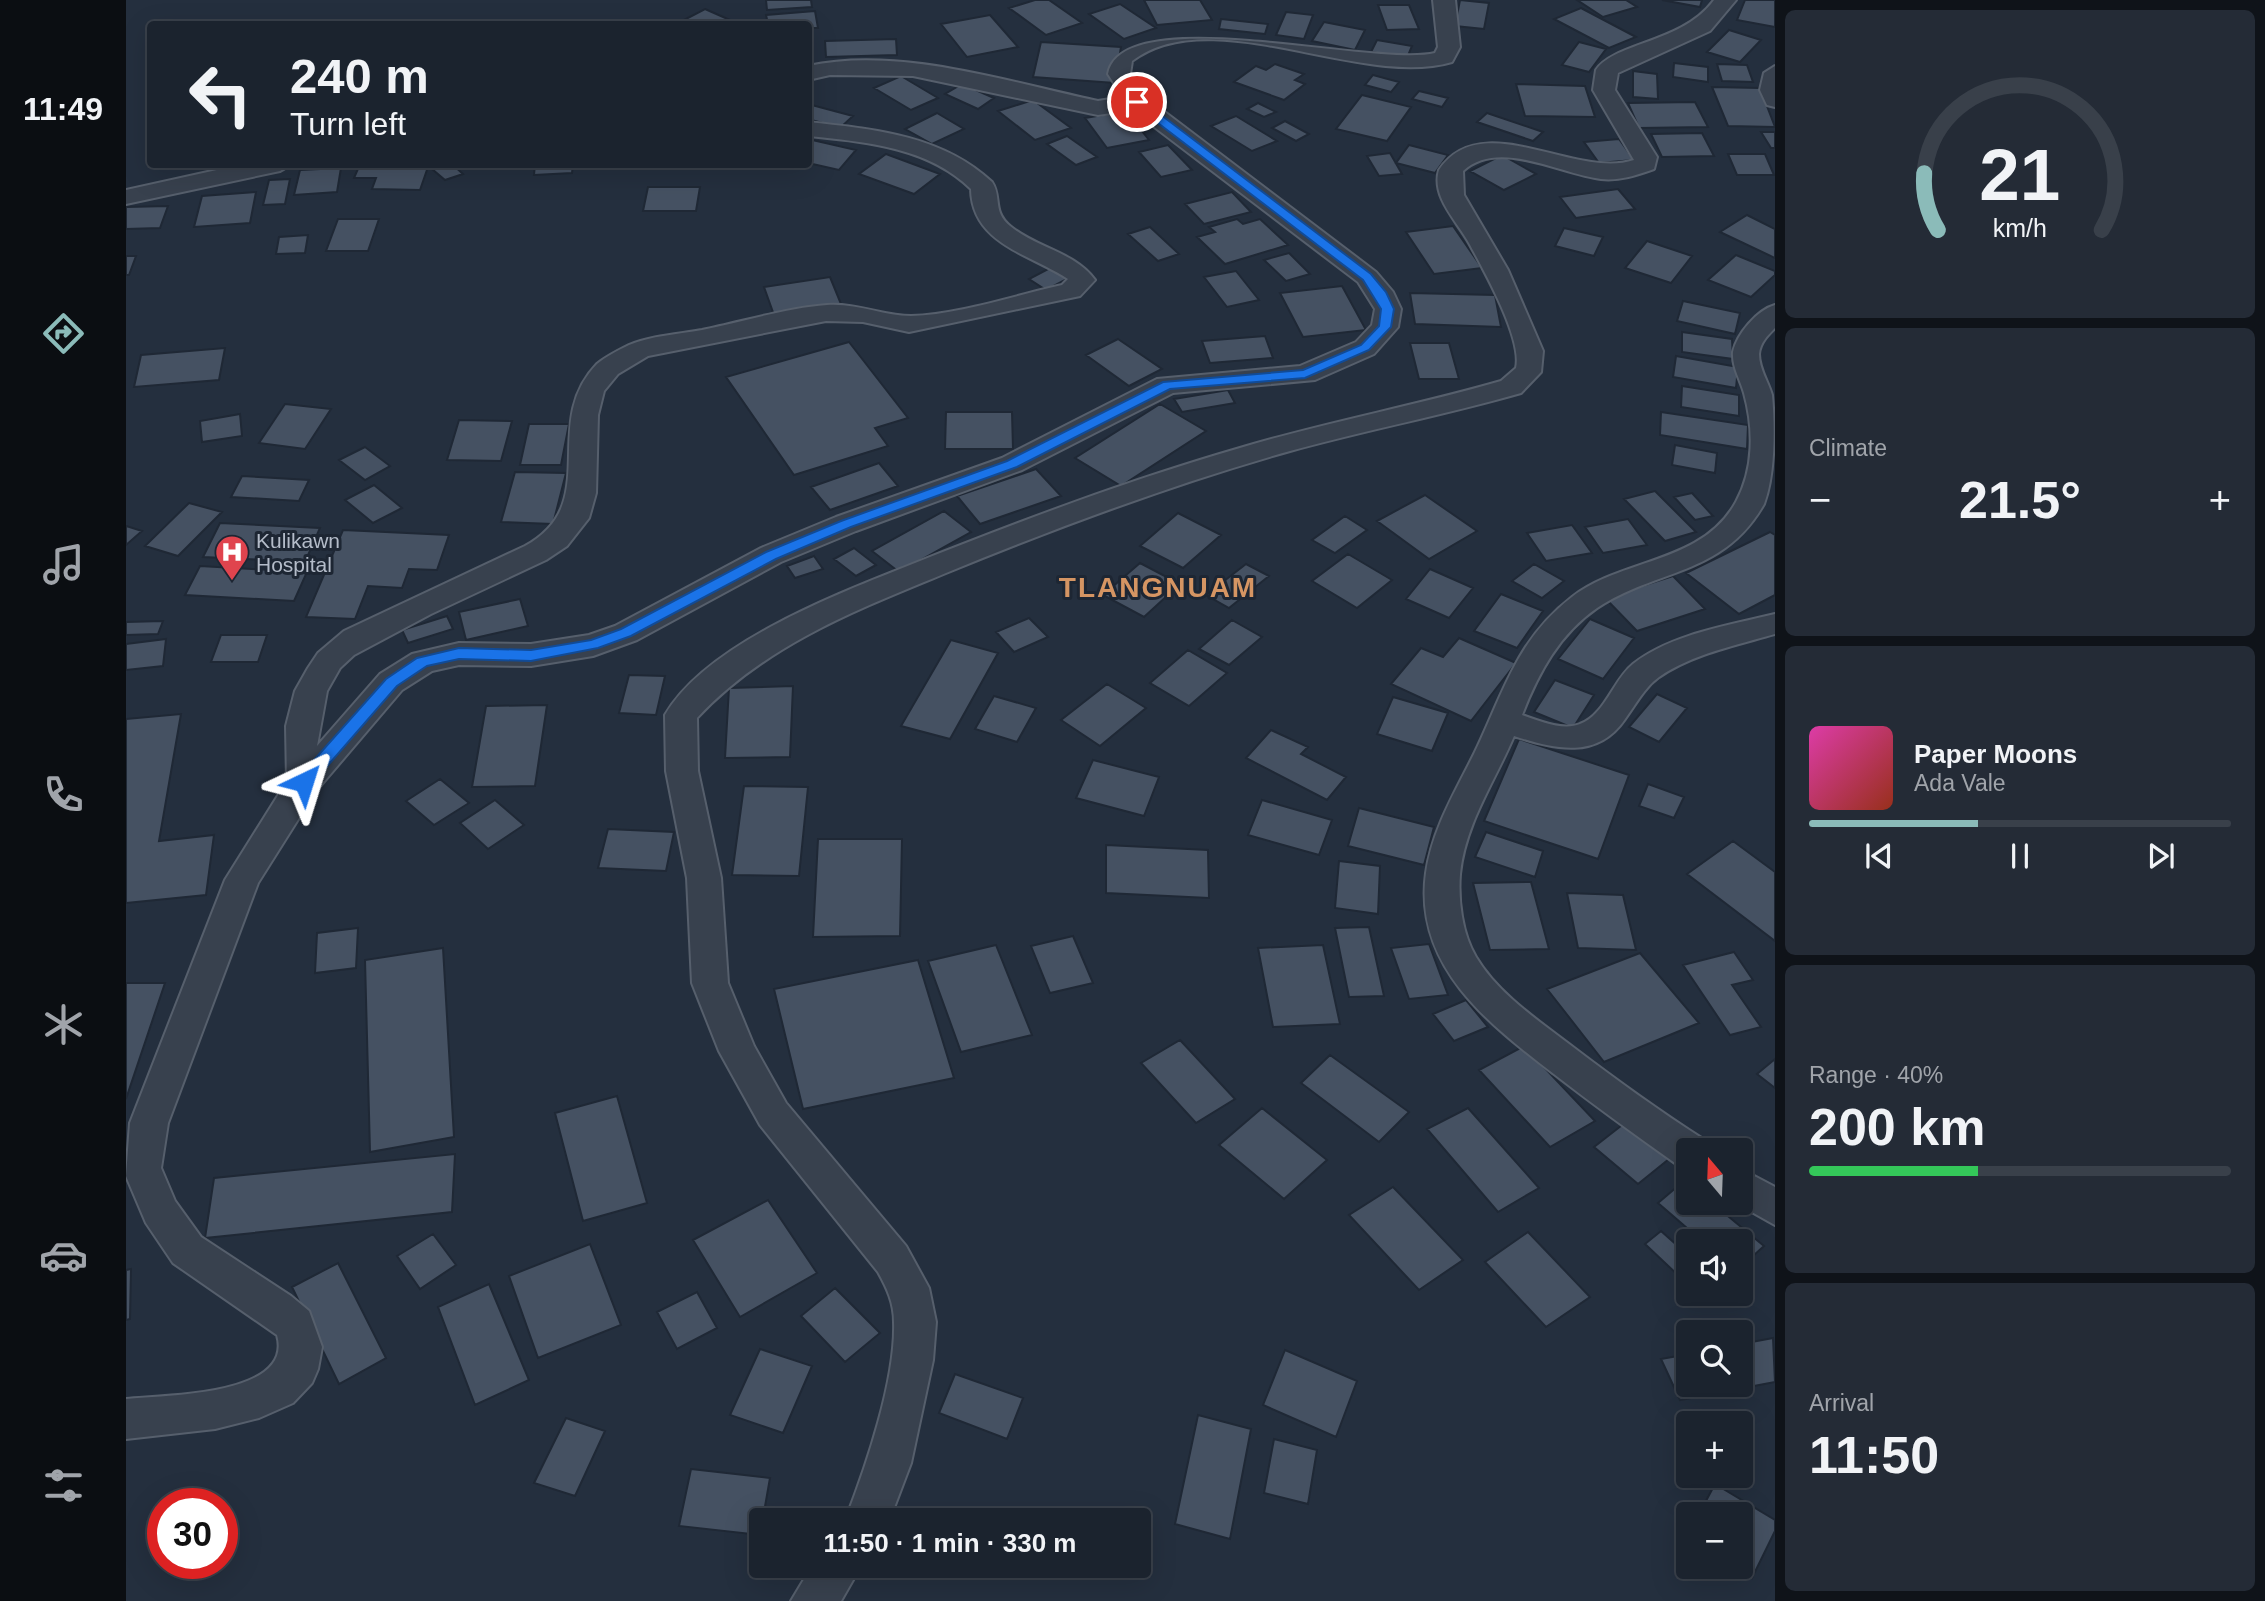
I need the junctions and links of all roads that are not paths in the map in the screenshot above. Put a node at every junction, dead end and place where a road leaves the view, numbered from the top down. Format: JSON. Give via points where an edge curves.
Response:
{"nodes":[{"id":1,"x":1444,"y":0,"type":"edge"},
{"id":2,"x":1725,"y":0,"type":"edge"},
{"id":3,"x":812,"y":72,"type":"edge"},
{"id":4,"x":1775,"y":73,"type":"edge"},
{"id":5,"x":1775,"y":100,"type":"edge"},
{"id":6,"x":1137,"y":102,"type":"junction"},
{"id":7,"x":812,"y":129,"type":"edge"},
{"id":8,"x":261,"y":168,"type":"edge"},
{"id":9,"x":126,"y":197,"type":"edge"},
{"id":10,"x":1775,"y":313,"type":"edge"},
{"id":11,"x":1775,"y":624,"type":"edge"},
{"id":12,"x":1506,"y":722,"type":"junction"},
{"id":13,"x":304,"y":782,"type":"junction"},
{"id":14,"x":1676,"y":1142,"type":"edge"},
{"id":15,"x":1754,"y":1194,"type":"edge"},
{"id":16,"x":1775,"y":1208,"type":"edge"},
{"id":17,"x":126,"y":1419,"type":"edge"},
{"id":18,"x":872,"y":1508,"type":"edge"},
{"id":19,"x":830,"y":1578,"type":"edge"},
{"id":20,"x":814,"y":1601,"type":"edge"}],
"edges":[{"from":1,"to":6,"type":"street","via":[[1448,52],[1434,61],[1409,62],[1247,37],[1155,39],[1137,45],[1121,59],[1119,74]]},
{"from":2,"to":18,"type":"street","via":[[1714,17],[1697,29],[1607,70],[1604,90],[1646,164],[1613,172],[1502,148],[1478,152],[1452,168],[1448,177],[1451,192],[1482,244],[1530,351],[1529,373],[1511,387],[1250,454],[966,552],[839,605],[760,647],[701,691],[681,715],[682,771],[704,878],[709,983],[737,1051],[773,1114],[892,1259],[909,1289],[915,1322],[912,1360],[889,1463]]},
{"from":3,"to":6,"type":"street","via":[[870,66],[913,69],[1098,108]]},
{"from":4,"to":5,"type":"street","via":[[1771,90]]},
{"from":6,"to":13,"type":"street","via":[[1367,277],[1388,309],[1385,327],[1365,348],[1305,374],[1167,385],[1012,464],[771,555],[626,633],[593,645],[531,656],[459,654],[423,662],[391,682]]},
{"from":7,"to":13,"type":"street","via":[[857,134],[953,160],[983,187],[981,200],[999,231],[1077,273],[1082,280],[1079,286],[909,324],[863,314],[826,313],[619,358],[602,370],[591,386],[585,409],[582,484],[572,524],[531,554],[345,646],[319,673],[304,704],[300,741]]},
{"from":8,"to":9,"type":"street"},
{"from":10,"to":12,"type":"street","via":[[1748,343],[1745,354],[1768,447],[1759,481],[1742,516],[1715,544],[1680,565],[1634,579],[1582,603],[1550,636],[1522,677]]},
{"from":11,"to":12,"type":"street","via":[[1707,641],[1651,667],[1630,685],[1603,726],[1589,736],[1570,740]]},
{"from":12,"to":14,"type":"street","via":[[1464,806],[1447,852],[1443,891],[1453,945],[1465,970],[1525,1031]]},
{"from":13,"to":17,"type":"street","via":[[242,880],[149,1123],[142,1168],[160,1211],[187,1250],[293,1324],[301,1347],[297,1368],[278,1389],[259,1398],[215,1409]]},
{"from":15,"to":16,"type":"street"},
{"from":19,"to":20,"type":"street"}]}
